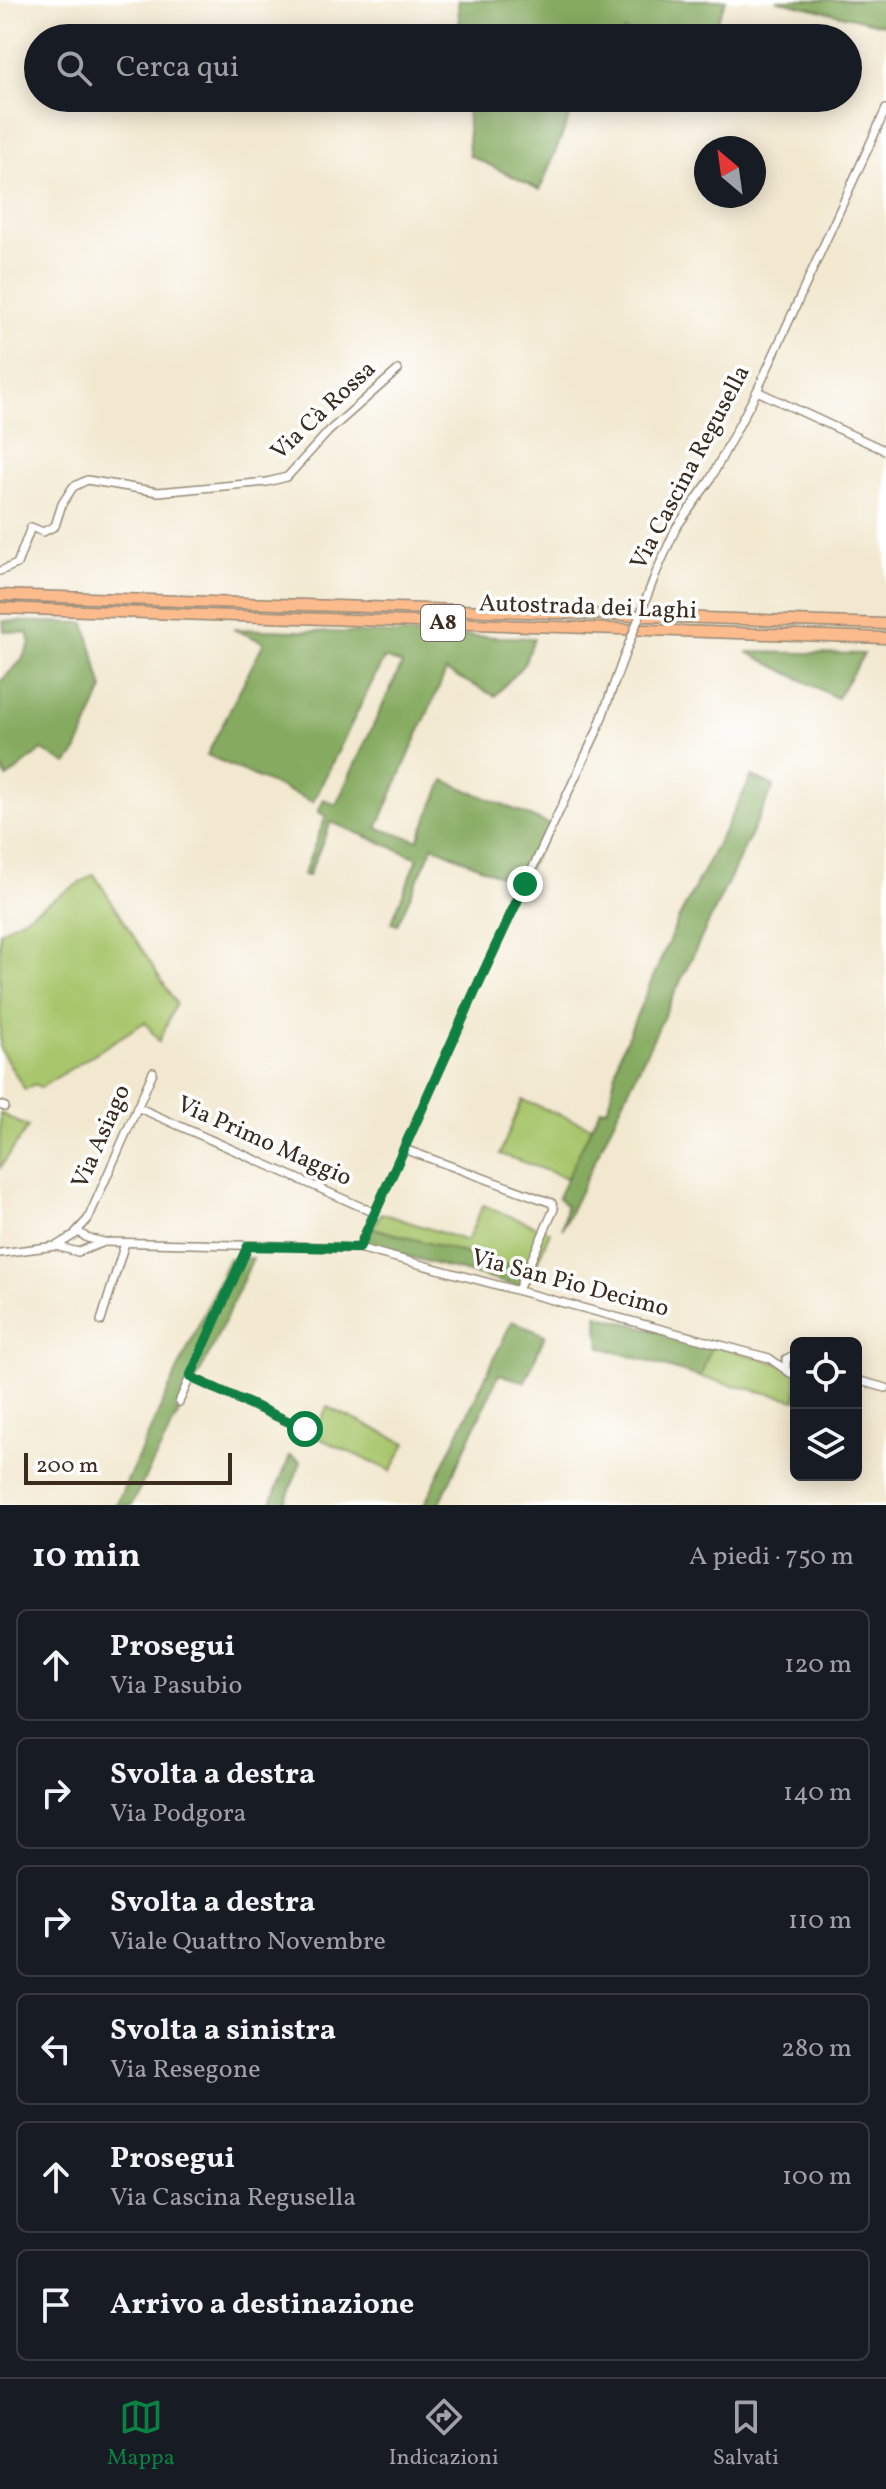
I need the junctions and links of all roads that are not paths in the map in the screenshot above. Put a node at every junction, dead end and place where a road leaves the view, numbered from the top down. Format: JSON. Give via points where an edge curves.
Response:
{"nodes":[{"id":1,"x":886,"y":109,"type":"edge"},
{"id":2,"x":398,"y":370,"type":"dead end"},
{"id":3,"x":757,"y":391,"type":"junction"},
{"id":4,"x":886,"y":451,"type":"edge"},
{"id":5,"x":0,"y":571,"type":"edge"},
{"id":6,"x":0,"y":595,"type":"edge"},
{"id":7,"x":0,"y":608,"type":"edge"},
{"id":8,"x":886,"y":624,"type":"edge"},
{"id":9,"x":886,"y":638,"type":"edge"},
{"id":10,"x":153,"y":1072,"type":"dead end"},
{"id":11,"x":137,"y":1107,"type":"junction"},
{"id":12,"x":404,"y":1149,"type":"junction"},
{"id":13,"x":375,"y":1213,"type":"junction"},
{"id":14,"x":88,"y":1219,"type":"junction"},
{"id":15,"x":72,"y":1235,"type":"junction"},
{"id":16,"x":86,"y":1240,"type":"junction"},
{"id":17,"x":125,"y":1243,"type":"junction"},
{"id":18,"x":56,"y":1246,"type":"junction"},
{"id":19,"x":248,"y":1246,"type":"junction"},
{"id":20,"x":359,"y":1248,"type":"junction"},
{"id":21,"x":71,"y":1250,"type":"junction"},
{"id":22,"x":0,"y":1253,"type":"edge"},
{"id":23,"x":518,"y":1290,"type":"junction"},
{"id":24,"x":101,"y":1321,"type":"dead end"},
{"id":25,"x":790,"y":1355,"type":"edge"},
{"id":26,"x":769,"y":1358,"type":"junction"},
{"id":27,"x":790,"y":1371,"type":"edge"},
{"id":28,"x":190,"y":1377,"type":"junction"},
{"id":29,"x":862,"y":1382,"type":"edge"},
{"id":30,"x":886,"y":1388,"type":"edge"},
{"id":31,"x":179,"y":1402,"type":"dead end"},
{"id":32,"x":305,"y":1429,"type":"dead end"}],
"edges":[{"from":1,"to":3,"type":"street","name":"Via Cascina Regusella"},
{"from":2,"to":5,"type":"street","name":"Via Cà Rossa","via":[[287,477],[158,492],[87,480],[73,487],[55,526],[43,532],[31,527],[17,564]]},
{"from":3,"to":4,"type":"street"},
{"from":3,"to":12,"type":"street","name":"Via Cascina Regusella","bridge":true,"via":[[710,480],[676,528],[597,731]]},
{"from":6,"to":8,"type":"highway","name":"Autostrada dei Laghi","number":"A8"},
{"from":7,"to":9,"type":"highway","name":"Autostrada dei Laghi","number":"A8"},
{"from":10,"to":11,"type":"street","name":"Via Asiago"},
{"from":11,"to":13,"type":"street","name":"Via Primo Maggio"},
{"from":11,"to":14,"type":"street","name":"Via Asiago"},
{"from":12,"to":13,"type":"street","name":"Via Cascina Regusella"},
{"from":12,"to":23,"type":"street","via":[[552,1203],[554,1209]]},
{"from":13,"to":20,"type":"street","name":"Via Cascina Regusella"},
{"from":14,"to":15,"type":"street","name":"Via Asiago"},
{"from":14,"to":16,"type":"street","name":"Via Asiago"},
{"from":15,"to":16,"type":"street","name":"Via San Pio Decimo"},
{"from":15,"to":18,"type":"street","name":"Via Asiago"},
{"from":15,"to":21,"type":"street"},
{"from":16,"to":17,"type":"street","name":"Via San Pio Decimo"},
{"from":16,"to":21,"type":"street","via":[[81,1252]]},
{"from":17,"to":19,"type":"street","name":"Via San Pio Decimo"},
{"from":17,"to":24,"type":"street"},
{"from":18,"to":21,"type":"street"},
{"from":18,"to":22,"type":"street"},
{"from":19,"to":20,"type":"street","name":"Via San Pio Decimo"},
{"from":19,"to":28,"type":"street"},
{"from":20,"to":23,"type":"street","name":"Via San Pio Decimo"},
{"from":23,"to":26,"type":"street","name":"Via San Pio Decimo"},
{"from":25,"to":26,"type":"street","name":"Via San Pio Decimo"},
{"from":26,"to":27,"type":"street","name":"Via San Pio Decimo"},
{"from":28,"to":31,"type":"street"},
{"from":28,"to":32,"type":"street"},
{"from":29,"to":30,"type":"street"}]}
